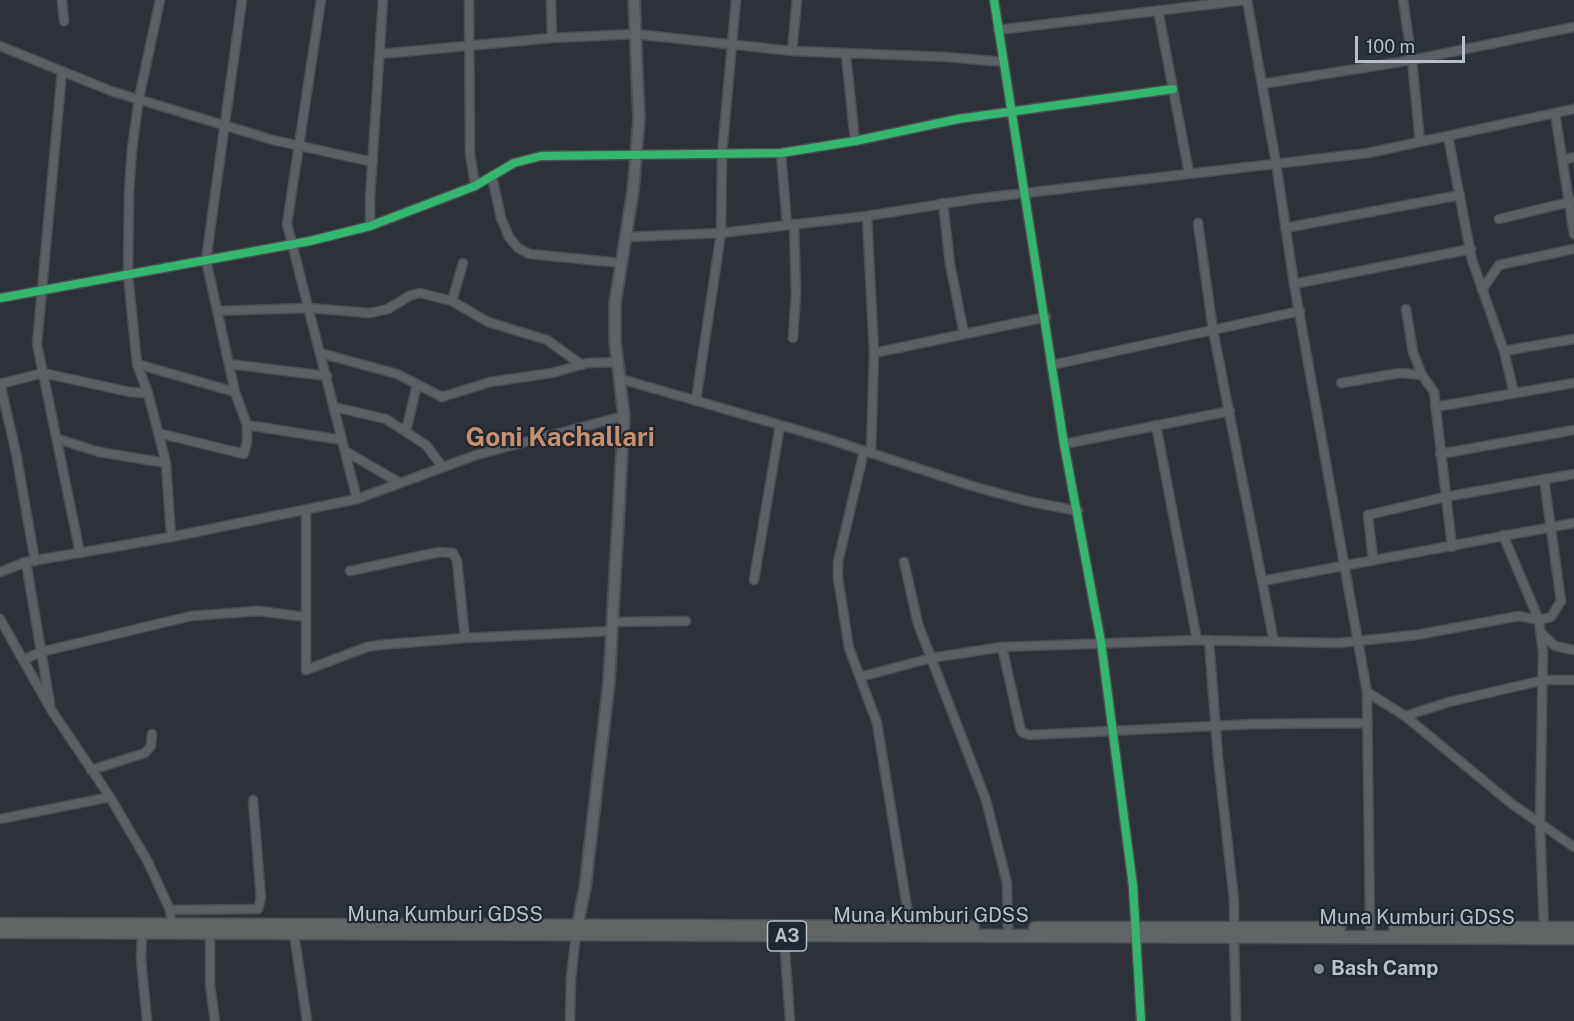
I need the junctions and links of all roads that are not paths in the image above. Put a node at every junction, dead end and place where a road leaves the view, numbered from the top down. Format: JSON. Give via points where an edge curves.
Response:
{"nodes":[{"id":1,"x":62,"y":0,"type":"edge"},
{"id":2,"x":160,"y":0,"type":"edge"},
{"id":3,"x":242,"y":0,"type":"edge"},
{"id":4,"x":321,"y":0,"type":"edge"},
{"id":5,"x":384,"y":0,"type":"edge"},
{"id":6,"x":469,"y":0,"type":"edge"},
{"id":7,"x":551,"y":0,"type":"edge"},
{"id":8,"x":634,"y":0,"type":"edge"},
{"id":9,"x":736,"y":0,"type":"edge"},
{"id":10,"x":797,"y":0,"type":"edge"},
{"id":11,"x":994,"y":0,"type":"edge"},
{"id":12,"x":1247,"y":0,"type":"edge"},
{"id":13,"x":1403,"y":0,"type":"edge"},
{"id":14,"x":1158,"y":10,"type":"junction"},
{"id":15,"x":64,"y":21,"type":"dead end"},
{"id":16,"x":1574,"y":27,"type":"edge"},
{"id":17,"x":998,"y":30,"type":"junction"},
{"id":18,"x":635,"y":34,"type":"junction"},
{"id":19,"x":552,"y":38,"type":"junction"},
{"id":20,"x":732,"y":44,"type":"junction"},
{"id":21,"x":0,"y":46,"type":"edge"},
{"id":22,"x":471,"y":46,"type":"junction"},
{"id":23,"x":792,"y":51,"type":"junction"},
{"id":24,"x":380,"y":54,"type":"junction"},
{"id":25,"x":846,"y":55,"type":"junction"},
{"id":26,"x":1412,"y":60,"type":"junction"},
{"id":27,"x":1004,"y":62,"type":"junction"},
{"id":28,"x":62,"y":71,"type":"junction"},
{"id":29,"x":1262,"y":84,"type":"junction"},
{"id":30,"x":1173,"y":88,"type":"junction"},
{"id":31,"x":139,"y":98,"type":"junction"},
{"id":32,"x":1574,"y":110,"type":"edge"},
{"id":33,"x":1012,"y":113,"type":"junction"},
{"id":34,"x":1556,"y":113,"type":"junction"},
{"id":35,"x":224,"y":125,"type":"junction"},
{"id":36,"x":1448,"y":136,"type":"junction"},
{"id":37,"x":855,"y":141,"type":"junction"},
{"id":38,"x":1420,"y":142,"type":"junction"},
{"id":39,"x":299,"y":146,"type":"junction"},
{"id":40,"x":782,"y":153,"type":"junction"},
{"id":41,"x":636,"y":154,"type":"junction"},
{"id":42,"x":722,"y":154,"type":"junction"},
{"id":43,"x":1574,"y":157,"type":"edge"},
{"id":44,"x":1563,"y":160,"type":"junction"},
{"id":45,"x":373,"y":162,"type":"junction"},
{"id":46,"x":1276,"y":163,"type":"junction"},
{"id":47,"x":1189,"y":173,"type":"junction"},
{"id":48,"x":492,"y":176,"type":"junction"},
{"id":49,"x":475,"y":186,"type":"junction"},
{"id":50,"x":1024,"y":194,"type":"junction"},
{"id":51,"x":1460,"y":195,"type":"junction"},
{"id":52,"x":1572,"y":202,"type":"edge"},
{"id":53,"x":943,"y":203,"type":"junction"},
{"id":54,"x":867,"y":216,"type":"junction"},
{"id":55,"x":1499,"y":219,"type":"dead end"},
{"id":56,"x":1198,"y":223,"type":"dead end"},
{"id":57,"x":791,"y":225,"type":"junction"},
{"id":58,"x":370,"y":226,"type":"junction"},
{"id":59,"x":1285,"y":228,"type":"junction"},
{"id":60,"x":721,"y":233,"type":"junction"},
{"id":61,"x":1574,"y":234,"type":"edge"},
{"id":62,"x":626,"y":237,"type":"junction"},
{"id":63,"x":295,"y":244,"type":"junction"},
{"id":64,"x":1470,"y":249,"type":"junction"},
{"id":65,"x":1574,"y":249,"type":"edge"},
{"id":66,"x":206,"y":260,"type":"junction"},
{"id":67,"x":463,"y":263,"type":"dead end"},
{"id":68,"x":621,"y":263,"type":"junction"},
{"id":69,"x":128,"y":275,"type":"junction"},
{"id":70,"x":1294,"y":284,"type":"junction"},
{"id":71,"x":1482,"y":290,"type":"junction"},
{"id":72,"x":44,"y":291,"type":"junction"},
{"id":73,"x":0,"y":298,"type":"edge"},
{"id":74,"x":452,"y":301,"type":"junction"},
{"id":75,"x":308,"y":308,"type":"junction"},
{"id":76,"x":1406,"y":309,"type":"dead end"},
{"id":77,"x":217,"y":311,"type":"junction"},
{"id":78,"x":1300,"y":311,"type":"junction"},
{"id":79,"x":1046,"y":317,"type":"junction"},
{"id":80,"x":1213,"y":330,"type":"junction"},
{"id":81,"x":964,"y":334,"type":"junction"},
{"id":82,"x":793,"y":338,"type":"dead end"},
{"id":83,"x":1574,"y":339,"type":"edge"},
{"id":84,"x":1504,"y":351,"type":"junction"},
{"id":85,"x":874,"y":352,"type":"junction"},
{"id":86,"x":320,"y":354,"type":"junction"},
{"id":87,"x":617,"y":362,"type":"junction"},
{"id":88,"x":137,"y":364,"type":"junction"},
{"id":89,"x":229,"y":364,"type":"junction"},
{"id":90,"x":1052,"y":364,"type":"junction"},
{"id":91,"x":582,"y":365,"type":"junction"},
{"id":92,"x":43,"y":373,"type":"junction"},
{"id":93,"x":1422,"y":375,"type":"junction"},
{"id":94,"x":327,"y":376,"type":"junction"},
{"id":95,"x":621,"y":379,"type":"junction"},
{"id":96,"x":0,"y":383,"type":"edge"},
{"id":97,"x":1341,"y":383,"type":"dead end"},
{"id":98,"x":1574,"y":383,"type":"edge"},
{"id":99,"x":417,"y":385,"type":"junction"},
{"id":100,"x":235,"y":392,"type":"junction"},
{"id":101,"x":148,"y":393,"type":"junction"},
{"id":102,"x":1514,"y":393,"type":"junction"},
{"id":103,"x":696,"y":400,"type":"junction"},
{"id":104,"x":334,"y":407,"type":"junction"},
{"id":105,"x":1435,"y":407,"type":"junction"},
{"id":106,"x":1230,"y":411,"type":"junction"},
{"id":107,"x":624,"y":416,"type":"junction"},
{"id":108,"x":780,"y":424,"type":"junction"},
{"id":109,"x":247,"y":425,"type":"junction"},
{"id":110,"x":1156,"y":425,"type":"junction"},
{"id":111,"x":1574,"y":430,"type":"edge"},
{"id":112,"x":406,"y":431,"type":"junction"},
{"id":113,"x":158,"y":433,"type":"junction"},
{"id":114,"x":58,"y":439,"type":"junction"},
{"id":115,"x":342,"y":440,"type":"junction"},
{"id":116,"x":1064,"y":444,"type":"junction"},
{"id":117,"x":345,"y":451,"type":"junction"},
{"id":118,"x":868,"y":452,"type":"junction"},
{"id":119,"x":1440,"y":454,"type":"junction"},
{"id":120,"x":166,"y":463,"type":"junction"},
{"id":121,"x":442,"y":466,"type":"junction"},
{"id":122,"x":1574,"y":474,"type":"edge"},
{"id":123,"x":1544,"y":480,"type":"junction"},
{"id":124,"x":400,"y":483,"type":"junction"},
{"id":125,"x":1445,"y":497,"type":"junction"},
{"id":126,"x":357,"y":499,"type":"junction"},
{"id":127,"x":306,"y":510,"type":"junction"},
{"id":128,"x":1078,"y":511,"type":"junction"},
{"id":129,"x":1574,"y":523,"type":"edge"},
{"id":130,"x":1549,"y":526,"type":"junction"},
{"id":131,"x":1503,"y":535,"type":"junction"},
{"id":132,"x":171,"y":537,"type":"junction"},
{"id":133,"x":1452,"y":547,"type":"junction"},
{"id":134,"x":80,"y":553,"type":"junction"},
{"id":135,"x":1373,"y":559,"type":"junction"},
{"id":136,"x":31,"y":562,"type":"junction"},
{"id":137,"x":904,"y":562,"type":"dead end"},
{"id":138,"x":1343,"y":566,"type":"junction"},
{"id":139,"x":350,"y":571,"type":"dead end"},
{"id":140,"x":0,"y":572,"type":"edge"},
{"id":141,"x":754,"y":580,"type":"dead end"},
{"id":142,"x":1262,"y":581,"type":"junction"},
{"id":143,"x":306,"y":617,"type":"junction"},
{"id":144,"x":0,"y":619,"type":"edge"},
{"id":145,"x":1539,"y":620,"type":"junction"},
{"id":146,"x":686,"y":621,"type":"dead end"},
{"id":147,"x":612,"y":627,"type":"junction"},
{"id":148,"x":1542,"y":634,"type":"junction"},
{"id":149,"x":465,"y":638,"type":"junction"},
{"id":150,"x":1197,"y":640,"type":"junction"},
{"id":151,"x":1209,"y":640,"type":"junction"},
{"id":152,"x":1359,"y":641,"type":"junction"},
{"id":153,"x":1101,"y":642,"type":"junction"},
{"id":154,"x":1274,"y":642,"type":"junction"},
{"id":155,"x":1002,"y":647,"type":"junction"},
{"id":156,"x":1574,"y":650,"type":"edge"},
{"id":157,"x":41,"y":652,"type":"junction"},
{"id":158,"x":931,"y":658,"type":"junction"},
{"id":159,"x":23,"y":660,"type":"junction"},
{"id":160,"x":860,"y":677,"type":"junction"},
{"id":161,"x":1544,"y":680,"type":"junction"},
{"id":162,"x":1574,"y":680,"type":"edge"},
{"id":163,"x":1367,"y":693,"type":"junction"},
{"id":164,"x":52,"y":711,"type":"junction"},
{"id":165,"x":1405,"y":716,"type":"junction"},
{"id":166,"x":1368,"y":723,"type":"junction"},
{"id":167,"x":1215,"y":725,"type":"junction"},
{"id":168,"x":1112,"y":730,"type":"junction"},
{"id":169,"x":152,"y":734,"type":"dead end"},
{"id":170,"x":91,"y":770,"type":"junction"},
{"id":171,"x":110,"y":797,"type":"junction"},
{"id":172,"x":253,"y":800,"type":"dead end"},
{"id":173,"x":0,"y":819,"type":"edge"},
{"id":174,"x":1540,"y":826,"type":"junction"},
{"id":175,"x":1574,"y":848,"type":"edge"},
{"id":176,"x":170,"y":910,"type":"junction"},
{"id":177,"x":0,"y":924,"type":"edge"},
{"id":178,"x":908,"y":927,"type":"junction"},
{"id":179,"x":1008,"y":928,"type":"junction"},
{"id":180,"x":1370,"y":928,"type":"junction"},
{"id":181,"x":1544,"y":928,"type":"junction"},
{"id":182,"x":1574,"y":928,"type":"edge"},
{"id":183,"x":172,"y":929,"type":"junction"},
{"id":184,"x":576,"y":930,"type":"junction"},
{"id":185,"x":0,"y":932,"type":"edge"},
{"id":186,"x":1136,"y":932,"type":"junction"},
{"id":187,"x":1234,"y":932,"type":"junction"},
{"id":188,"x":142,"y":933,"type":"junction"},
{"id":189,"x":210,"y":934,"type":"junction"},
{"id":190,"x":294,"y":934,"type":"junction"},
{"id":191,"x":784,"y":936,"type":"junction"},
{"id":192,"x":1574,"y":938,"type":"edge"},
{"id":193,"x":147,"y":1021,"type":"edge"},
{"id":194,"x":215,"y":1021,"type":"edge"},
{"id":195,"x":307,"y":1021,"type":"edge"},
{"id":196,"x":570,"y":1021,"type":"edge"},
{"id":197,"x":790,"y":1021,"type":"edge"},
{"id":198,"x":1141,"y":1021,"type":"edge"},
{"id":199,"x":1236,"y":1021,"type":"edge"}],
"edges":[{"from":1,"to":15,"type":"street"},
{"from":2,"to":31,"type":"street"},
{"from":3,"to":35,"type":"street"},
{"from":4,"to":39,"type":"street"},
{"from":5,"to":24,"type":"street"},
{"from":6,"to":22,"type":"street"},
{"from":7,"to":19,"type":"street"},
{"from":8,"to":18,"type":"main road"},
{"from":9,"to":20,"type":"street"},
{"from":10,"to":23,"type":"street"},
{"from":11,"to":17,"type":"street"},
{"from":12,"to":14,"type":"street"},
{"from":12,"to":29,"type":"street"},
{"from":13,"to":26,"type":"street"},
{"from":14,"to":17,"type":"street"},
{"from":14,"to":30,"type":"street"},
{"from":16,"to":26,"type":"street"},
{"from":17,"to":27,"type":"street"},
{"from":18,"to":19,"type":"street"},
{"from":18,"to":20,"type":"street"},
{"from":18,"to":41,"type":"main road","via":[[639,119]]},
{"from":19,"to":22,"type":"street"},
{"from":20,"to":23,"type":"street"},
{"from":20,"to":42,"type":"street"},
{"from":21,"to":28,"type":"street"},
{"from":22,"to":24,"type":"street"},
{"from":22,"to":49,"type":"street","via":[[470,153]]},
{"from":23,"to":25,"type":"street"},
{"from":24,"to":45,"type":"street"},
{"from":25,"to":27,"type":"street"},
{"from":25,"to":37,"type":"street"},
{"from":26,"to":29,"type":"street"},
{"from":26,"to":38,"type":"street"},
{"from":27,"to":33,"type":"street"},
{"from":28,"to":31,"type":"street"},
{"from":28,"to":72,"type":"street"},
{"from":29,"to":46,"type":"street"},
{"from":30,"to":33,"type":"street"},
{"from":30,"to":47,"type":"street"},
{"from":31,"to":35,"type":"street"},
{"from":31,"to":69,"type":"street","via":[[129,192]]},
{"from":32,"to":34,"type":"street"},
{"from":33,"to":37,"type":"street","via":[[958,119]]},
{"from":33,"to":50,"type":"street"},
{"from":34,"to":36,"type":"street"},
{"from":34,"to":44,"type":"street"},
{"from":35,"to":39,"type":"street"},
{"from":35,"to":66,"type":"street"},
{"from":36,"to":38,"type":"street"},
{"from":36,"to":51,"type":"street"},
{"from":37,"to":40,"type":"street"},
{"from":38,"to":46,"type":"street","via":[[1368,153]]},
{"from":39,"to":45,"type":"street"},
{"from":39,"to":63,"type":"street","via":[[288,224]]},
{"from":40,"to":42,"type":"street"},
{"from":40,"to":57,"type":"street"},
{"from":41,"to":42,"type":"street"},
{"from":41,"to":48,"type":"street","via":[[541,156],[514,163]]},
{"from":41,"to":62,"type":"main road"},
{"from":42,"to":60,"type":"street"},
{"from":43,"to":44,"type":"street"},
{"from":44,"to":52,"type":"street"},
{"from":45,"to":58,"type":"street"},
{"from":46,"to":47,"type":"street"},
{"from":46,"to":59,"type":"street"},
{"from":47,"to":50,"type":"street"},
{"from":48,"to":49,"type":"street"},
{"from":48,"to":68,"type":"street","via":[[501,218],[518,248],[530,254]]},
{"from":49,"to":58,"type":"street"},
{"from":50,"to":53,"type":"street"},
{"from":50,"to":79,"type":"street"},
{"from":51,"to":59,"type":"street"},
{"from":51,"to":64,"type":"street"},
{"from":52,"to":55,"type":"street"},
{"from":52,"to":61,"type":"street"},
{"from":53,"to":54,"type":"street"},
{"from":53,"to":81,"type":"street"},
{"from":54,"to":57,"type":"street"},
{"from":54,"to":85,"type":"street"},
{"from":56,"to":80,"type":"street"},
{"from":57,"to":60,"type":"street"},
{"from":57,"to":82,"type":"street","via":[[796,293]]},
{"from":58,"to":63,"type":"street"},
{"from":59,"to":70,"type":"street"},
{"from":60,"to":62,"type":"street"},
{"from":60,"to":103,"type":"street"},
{"from":62,"to":68,"type":"main road"},
{"from":63,"to":66,"type":"street"},
{"from":63,"to":75,"type":"street"},
{"from":64,"to":70,"type":"street"},
{"from":64,"to":71,"type":"street"},
{"from":65,"to":71,"type":"street","via":[[1499,265]]},
{"from":66,"to":69,"type":"street"},
{"from":66,"to":77,"type":"street"},
{"from":67,"to":74,"type":"street"},
{"from":68,"to":87,"type":"main road","via":[[615,303]]},
{"from":69,"to":72,"type":"street"},
{"from":69,"to":88,"type":"street"},
{"from":70,"to":78,"type":"street"},
{"from":71,"to":84,"type":"street"},
{"from":72,"to":73,"type":"street"},
{"from":72,"to":92,"type":"street","via":[[37,344]]},
{"from":74,"to":75,"type":"street","via":[[420,293],[370,313]]},
{"from":74,"to":91,"type":"street","via":[[488,322],[548,340]]},
{"from":75,"to":77,"type":"street"},
{"from":75,"to":86,"type":"street"},
{"from":76,"to":93,"type":"street","via":[[1413,352]]},
{"from":77,"to":89,"type":"street"},
{"from":78,"to":80,"type":"street"},
{"from":78,"to":138,"type":"street"},
{"from":79,"to":81,"type":"street"},
{"from":79,"to":90,"type":"street"},
{"from":80,"to":90,"type":"street"},
{"from":80,"to":106,"type":"street"},
{"from":81,"to":85,"type":"street"},
{"from":83,"to":84,"type":"street"},
{"from":84,"to":102,"type":"street"},
{"from":85,"to":118,"type":"street"},
{"from":86,"to":94,"type":"street"},
{"from":86,"to":99,"type":"street","via":[[397,374]]},
{"from":87,"to":91,"type":"street"},
{"from":87,"to":95,"type":"main road"},
{"from":88,"to":100,"type":"street"},
{"from":88,"to":101,"type":"street"},
{"from":89,"to":94,"type":"street"},
{"from":89,"to":100,"type":"street"},
{"from":90,"to":116,"type":"street"},
{"from":91,"to":99,"type":"street","via":[[490,382],[442,398]]},
{"from":92,"to":96,"type":"street"},
{"from":92,"to":101,"type":"street"},
{"from":92,"to":114,"type":"street"},
{"from":93,"to":97,"type":"street","via":[[1400,372]]},
{"from":93,"to":105,"type":"street","via":[[1434,392]]},
{"from":94,"to":104,"type":"street"},
{"from":95,"to":103,"type":"street"},
{"from":95,"to":107,"type":"main road"},
{"from":96,"to":136,"type":"street","via":[[16,453]]},
{"from":98,"to":102,"type":"street"},
{"from":99,"to":112,"type":"street"},
{"from":100,"to":109,"type":"street"},
{"from":101,"to":113,"type":"street"},
{"from":102,"to":105,"type":"street"},
{"from":103,"to":108,"type":"street"},
{"from":104,"to":112,"type":"street","via":[[386,419]]},
{"from":104,"to":115,"type":"street"},
{"from":105,"to":119,"type":"street"},
{"from":106,"to":110,"type":"street"},
{"from":106,"to":142,"type":"street"},
{"from":107,"to":121,"type":"street"},
{"from":107,"to":147,"type":"main road"},
{"from":108,"to":118,"type":"street"},
{"from":108,"to":141,"type":"street"},
{"from":109,"to":113,"type":"street","via":[[244,454]]},
{"from":109,"to":115,"type":"street"},
{"from":110,"to":116,"type":"street"},
{"from":110,"to":150,"type":"street"},
{"from":111,"to":119,"type":"street"},
{"from":112,"to":121,"type":"street","via":[[426,446]]},
{"from":113,"to":120,"type":"street"},
{"from":114,"to":120,"type":"street","via":[[99,452]]},
{"from":114,"to":134,"type":"street"},
{"from":115,"to":117,"type":"street"},
{"from":116,"to":128,"type":"street"},
{"from":117,"to":124,"type":"street"},
{"from":117,"to":126,"type":"street"},
{"from":118,"to":128,"type":"street","via":[[972,486]]},
{"from":118,"to":160,"type":"street","via":[[838,562],[849,648]]},
{"from":119,"to":125,"type":"street"},
{"from":120,"to":132,"type":"street"},
{"from":121,"to":124,"type":"street"},
{"from":122,"to":123,"type":"street"},
{"from":123,"to":125,"type":"street"},
{"from":123,"to":130,"type":"street"},
{"from":124,"to":126,"type":"street"},
{"from":125,"to":133,"type":"street"},
{"from":125,"to":135,"type":"street","via":[[1368,515]]},
{"from":126,"to":127,"type":"street"},
{"from":127,"to":132,"type":"street"},
{"from":127,"to":143,"type":"street"},
{"from":128,"to":153,"type":"street"},
{"from":129,"to":130,"type":"street"},
{"from":130,"to":131,"type":"street"},
{"from":130,"to":145,"type":"street","via":[[1561,601],[1551,617]]},
{"from":131,"to":133,"type":"street"},
{"from":131,"to":145,"type":"street"},
{"from":132,"to":134,"type":"street"},
{"from":133,"to":135,"type":"street"},
{"from":134,"to":136,"type":"street"},
{"from":135,"to":138,"type":"street"},
{"from":136,"to":140,"type":"street"},
{"from":136,"to":157,"type":"street"},
{"from":137,"to":158,"type":"street","via":[[918,624]]},
{"from":138,"to":142,"type":"street"},
{"from":138,"to":152,"type":"street"},
{"from":139,"to":149,"type":"street","via":[[439,552],[453,553]]},
{"from":142,"to":154,"type":"street"},
{"from":143,"to":149,"type":"street","via":[[306,670],[367,647]]},
{"from":143,"to":157,"type":"street","via":[[258,611],[191,616]]},
{"from":144,"to":159,"type":"street"},
{"from":145,"to":148,"type":"street"},
{"from":145,"to":152,"type":"street","via":[[1519,616]]},
{"from":146,"to":147,"type":"street"},
{"from":147,"to":149,"type":"street"},
{"from":147,"to":184,"type":"main road","via":[[593,825]]},
{"from":148,"to":156,"type":"street","via":[[1554,646]]},
{"from":148,"to":161,"type":"street"},
{"from":150,"to":151,"type":"street"},
{"from":150,"to":153,"type":"street"},
{"from":151,"to":154,"type":"street"},
{"from":151,"to":167,"type":"street"},
{"from":152,"to":154,"type":"street"},
{"from":152,"to":163,"type":"street"},
{"from":153,"to":155,"type":"street"},
{"from":153,"to":168,"type":"street"},
{"from":155,"to":158,"type":"street"},
{"from":155,"to":168,"type":"street","via":[[1022,732],[1043,735]]},
{"from":157,"to":159,"type":"street"},
{"from":157,"to":164,"type":"street"},
{"from":158,"to":160,"type":"street"},
{"from":158,"to":179,"type":"street","via":[[986,800],[1007,883]]},
{"from":159,"to":164,"type":"street"},
{"from":160,"to":178,"type":"street","via":[[877,723]]},
{"from":161,"to":162,"type":"street"},
{"from":161,"to":165,"type":"street"},
{"from":161,"to":174,"type":"street"},
{"from":163,"to":165,"type":"street"},
{"from":163,"to":166,"type":"street"},
{"from":164,"to":170,"type":"street"},
{"from":165,"to":174,"type":"street"},
{"from":166,"to":167,"type":"street"},
{"from":166,"to":180,"type":"street"},
{"from":167,"to":168,"type":"street"},
{"from":167,"to":187,"type":"street"},
{"from":168,"to":186,"type":"street"},
{"from":169,"to":170,"type":"street","via":[[151,746],[145,753]]},
{"from":170,"to":171,"type":"street"},
{"from":171,"to":173,"type":"street"},
{"from":171,"to":176,"type":"street","via":[[148,862]]},
{"from":172,"to":176,"type":"street","via":[[261,898],[258,909]]},
{"from":174,"to":175,"type":"street"},
{"from":174,"to":181,"type":"street"},
{"from":176,"to":183,"type":"street"},
{"from":177,"to":183,"type":"highway","name":"Muna Kumburi GDSS","number":"A3"},
{"from":178,"to":179,"type":"highway","name":"Muna Kumburi GDSS","number":"A3"},
{"from":178,"to":184,"type":"highway","name":"Muna Kumburi GDSS","number":"A3"},
{"from":179,"to":186,"type":"highway","name":"Muna Kumburi GDSS","number":"A3"},
{"from":180,"to":181,"type":"highway","name":"Muna Kumburi GDSS","number":"A3"},
{"from":180,"to":187,"type":"highway","name":"Muna Kumburi GDSS","number":"A3"},
{"from":181,"to":182,"type":"highway","name":"Muna Kumburi GDSS","number":"A3"},
{"from":183,"to":184,"type":"highway","name":"Muna Kumburi GDSS","number":"A3"},
{"from":183,"to":188,"type":"highway","name":"Muna Kumburi GDSS","number":"A3"},
{"from":183,"to":189,"type":"highway","name":"Muna Kumburi GDSS","number":"A3"},
{"from":184,"to":190,"type":"highway","name":"Muna Kumburi GDSS","number":"A3"},
{"from":184,"to":191,"type":"highway","name":"Muna Kumburi GDSS","number":"A3"},
{"from":184,"to":196,"type":"street"},
{"from":185,"to":188,"type":"highway","name":"Muna Kumburi GDSS","number":"A3"},
{"from":186,"to":187,"type":"highway","name":"Muna Kumburi GDSS","number":"A3"},
{"from":186,"to":191,"type":"highway","name":"Muna Kumburi GDSS","number":"A3"},
{"from":186,"to":198,"type":"street"},
{"from":187,"to":192,"type":"highway","name":"Muna Kumburi GDSS","number":"A3"},
{"from":187,"to":199,"type":"street"},
{"from":188,"to":193,"type":"street"},
{"from":189,"to":190,"type":"highway","name":"Muna Kumburi GDSS","number":"A3"},
{"from":189,"to":194,"type":"street"},
{"from":190,"to":195,"type":"street"},
{"from":191,"to":197,"type":"street"}]}
